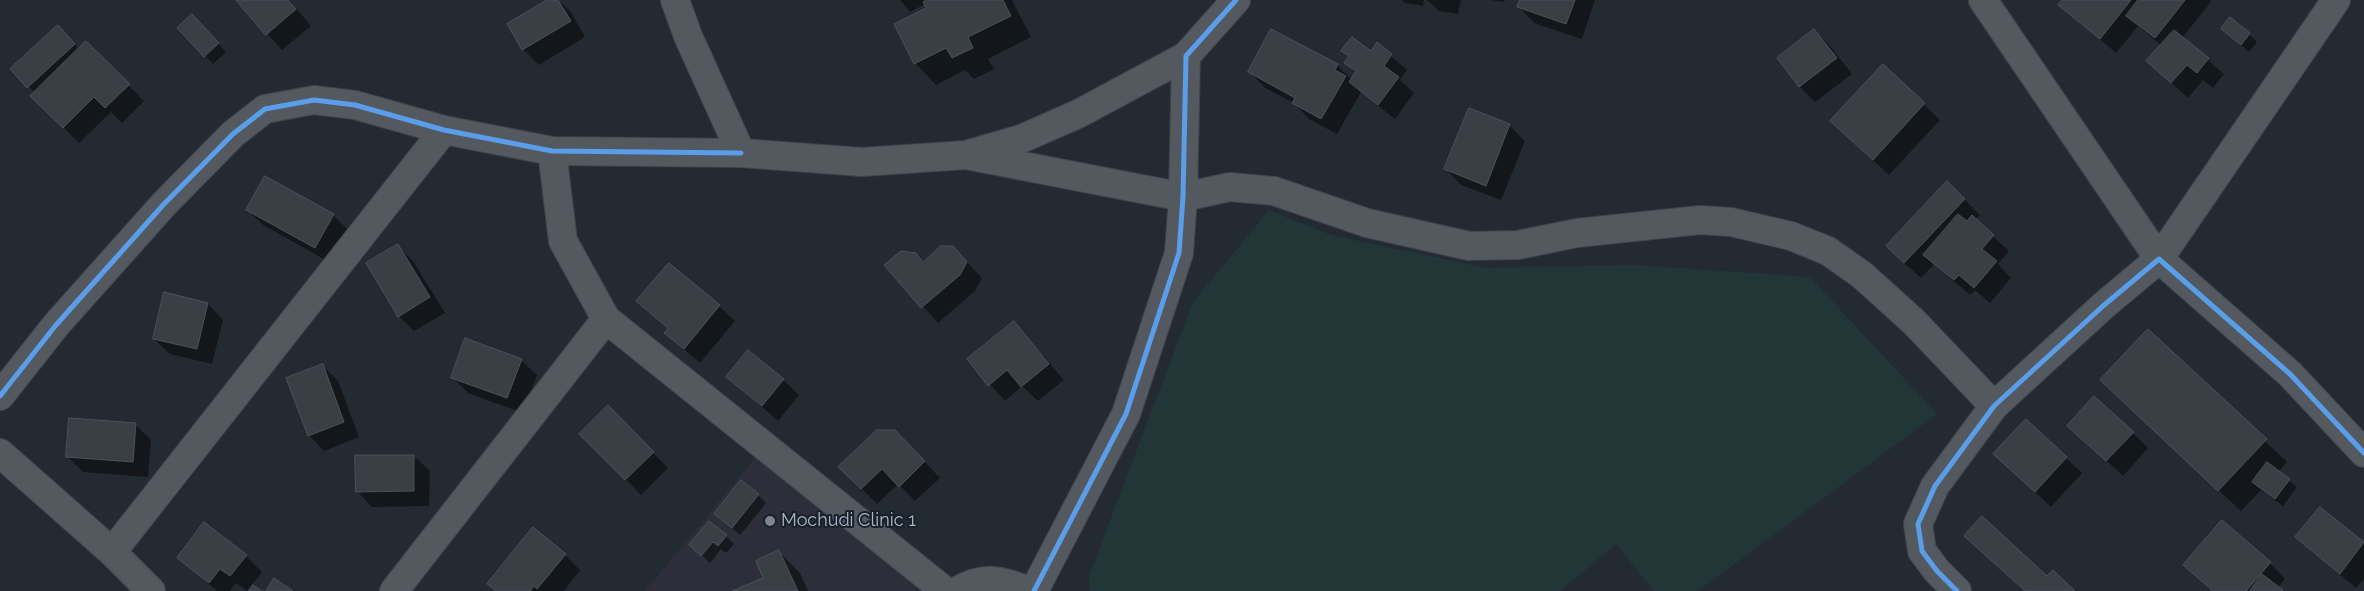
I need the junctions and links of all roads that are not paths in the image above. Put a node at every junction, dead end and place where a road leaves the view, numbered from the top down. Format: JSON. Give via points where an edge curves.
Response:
{"nodes":[{"id":1,"x":675,"y":0,"type":"edge"},
{"id":2,"x":1236,"y":0,"type":"edge"},
{"id":3,"x":1983,"y":0,"type":"edge"},
{"id":4,"x":2336,"y":0,"type":"edge"},
{"id":5,"x":1186,"y":56,"type":"junction"},
{"id":6,"x":444,"y":130,"type":"junction"},
{"id":7,"x":552,"y":151,"type":"junction"},
{"id":8,"x":741,"y":153,"type":"junction"},
{"id":9,"x":966,"y":155,"type":"junction"},
{"id":10,"x":1183,"y":197,"type":"junction"},
{"id":11,"x":2160,"y":259,"type":"junction"},
{"id":12,"x":606,"y":319,"type":"junction"},
{"id":13,"x":0,"y":396,"type":"edge"},
{"id":14,"x":1994,"y":406,"type":"junction"},
{"id":15,"x":0,"y":453,"type":"edge"},
{"id":16,"x":2364,"y":453,"type":"edge"},
{"id":17,"x":112,"y":552,"type":"junction"},
{"id":18,"x":152,"y":591,"type":"edge"},
{"id":19,"x":394,"y":591,"type":"edge"},
{"id":20,"x":945,"y":591,"type":"edge"},
{"id":21,"x":958,"y":591,"type":"edge"},
{"id":22,"x":1030,"y":591,"type":"edge"},
{"id":23,"x":1034,"y":591,"type":"edge"},
{"id":24,"x":1957,"y":591,"type":"edge"}],
"edges":[{"from":1,"to":8,"type":"street"},
{"from":2,"to":5,"type":"street"},
{"from":3,"to":11,"type":"street"},
{"from":4,"to":11,"type":"street"},
{"from":5,"to":9,"type":"street","via":[[1078,114],[1021,140]]},
{"from":5,"to":10,"type":"street"},
{"from":6,"to":7,"type":"street"},
{"from":6,"to":13,"type":"street","via":[[355,105],[314,100],[265,108],[233,134],[164,204],[56,325]]},
{"from":6,"to":17,"type":"street"},
{"from":7,"to":8,"type":"street"},
{"from":7,"to":12,"type":"street","via":[[563,241]]},
{"from":8,"to":9,"type":"street","via":[[862,162]]},
{"from":9,"to":10,"type":"street"},
{"from":10,"to":14,"type":"street","via":[[1230,187],[1274,191],[1367,223],[1469,246],[1518,245],[1577,233],[1700,220],[1731,222],[1791,236],[1828,251],[1862,275],[1914,322]]},
{"from":10,"to":23,"type":"street","via":[[1179,253],[1126,414]]},
{"from":11,"to":14,"type":"street","via":[[2102,306]]},
{"from":11,"to":16,"type":"street","via":[[2290,374]]},
{"from":12,"to":19,"type":"street"},
{"from":12,"to":20,"type":"street"},
{"from":14,"to":24,"type":"street","via":[[1935,486],[1918,524],[1922,551]]},
{"from":15,"to":17,"type":"street"},
{"from":17,"to":18,"type":"street"},
{"from":21,"to":22,"type":"street","via":[[974,581],[997,580]]}]}
